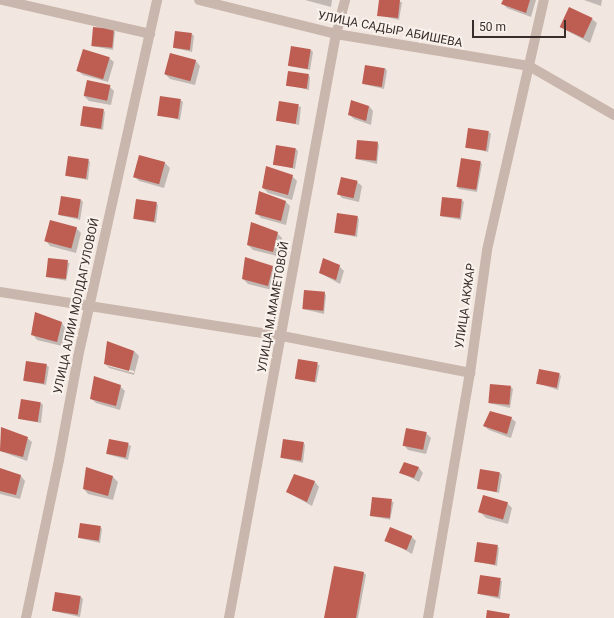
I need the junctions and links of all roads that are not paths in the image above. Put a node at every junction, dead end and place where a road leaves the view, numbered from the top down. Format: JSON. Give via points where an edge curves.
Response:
{"nodes":[{"id":1,"x":2,"y":0,"type":"edge"},
{"id":2,"x":157,"y":0,"type":"edge"},
{"id":3,"x":199,"y":0,"type":"edge"},
{"id":4,"x":345,"y":0,"type":"edge"},
{"id":5,"x":544,"y":0,"type":"edge"},
{"id":6,"x":150,"y":34,"type":"junction"},
{"id":7,"x":336,"y":34,"type":"junction"},
{"id":8,"x":529,"y":66,"type":"junction"},
{"id":9,"x":614,"y":115,"type":"edge"},
{"id":10,"x":0,"y":292,"type":"edge"},
{"id":11,"x":91,"y":308,"type":"junction"},
{"id":12,"x":282,"y":336,"type":"junction"},
{"id":13,"x":470,"y":374,"type":"junction"},
{"id":14,"x":26,"y":618,"type":"edge"},
{"id":15,"x":229,"y":618,"type":"edge"},
{"id":16,"x":428,"y":618,"type":"edge"}],
"edges":[{"from":1,"to":6,"type":"street"},
{"from":2,"to":6,"type":"street","name":"УЛИЦА АЛИИ МОЛДАГУЛОВОЙ"},
{"from":3,"to":7,"type":"street","name":"УЛИЦА САДЫР АБИШЕВА"},
{"from":4,"to":7,"type":"street","name":"УЛИЦА М.МАМЕТОВОЙ"},
{"from":5,"to":8,"type":"street","name":"УЛИЦА АКЖАР"},
{"from":6,"to":11,"type":"street","name":"УЛИЦА АЛИИ МОЛДАГУЛОВОЙ"},
{"from":7,"to":8,"type":"street","name":"УЛИЦА САДЫР АБИШЕВА"},
{"from":7,"to":12,"type":"street","name":"УЛИЦА М.МАМЕТОВОЙ"},
{"from":8,"to":9,"type":"street","name":"УЛИЦА САДЫР АБИШЕВА"},
{"from":8,"to":13,"type":"street","name":"УЛИЦА АКЖАР","via":[[487,250]]},
{"from":10,"to":11,"type":"street"},
{"from":11,"to":12,"type":"street"},
{"from":11,"to":14,"type":"street","name":"УЛИЦА АЛИИ МОЛДАГУЛОВОЙ","via":[[78,357]]},
{"from":12,"to":13,"type":"street"},
{"from":12,"to":15,"type":"street","name":"УЛИЦА М.МАМЕТОВОЙ"},
{"from":13,"to":16,"type":"street","name":"УЛИЦА АКЖАР"}]}
